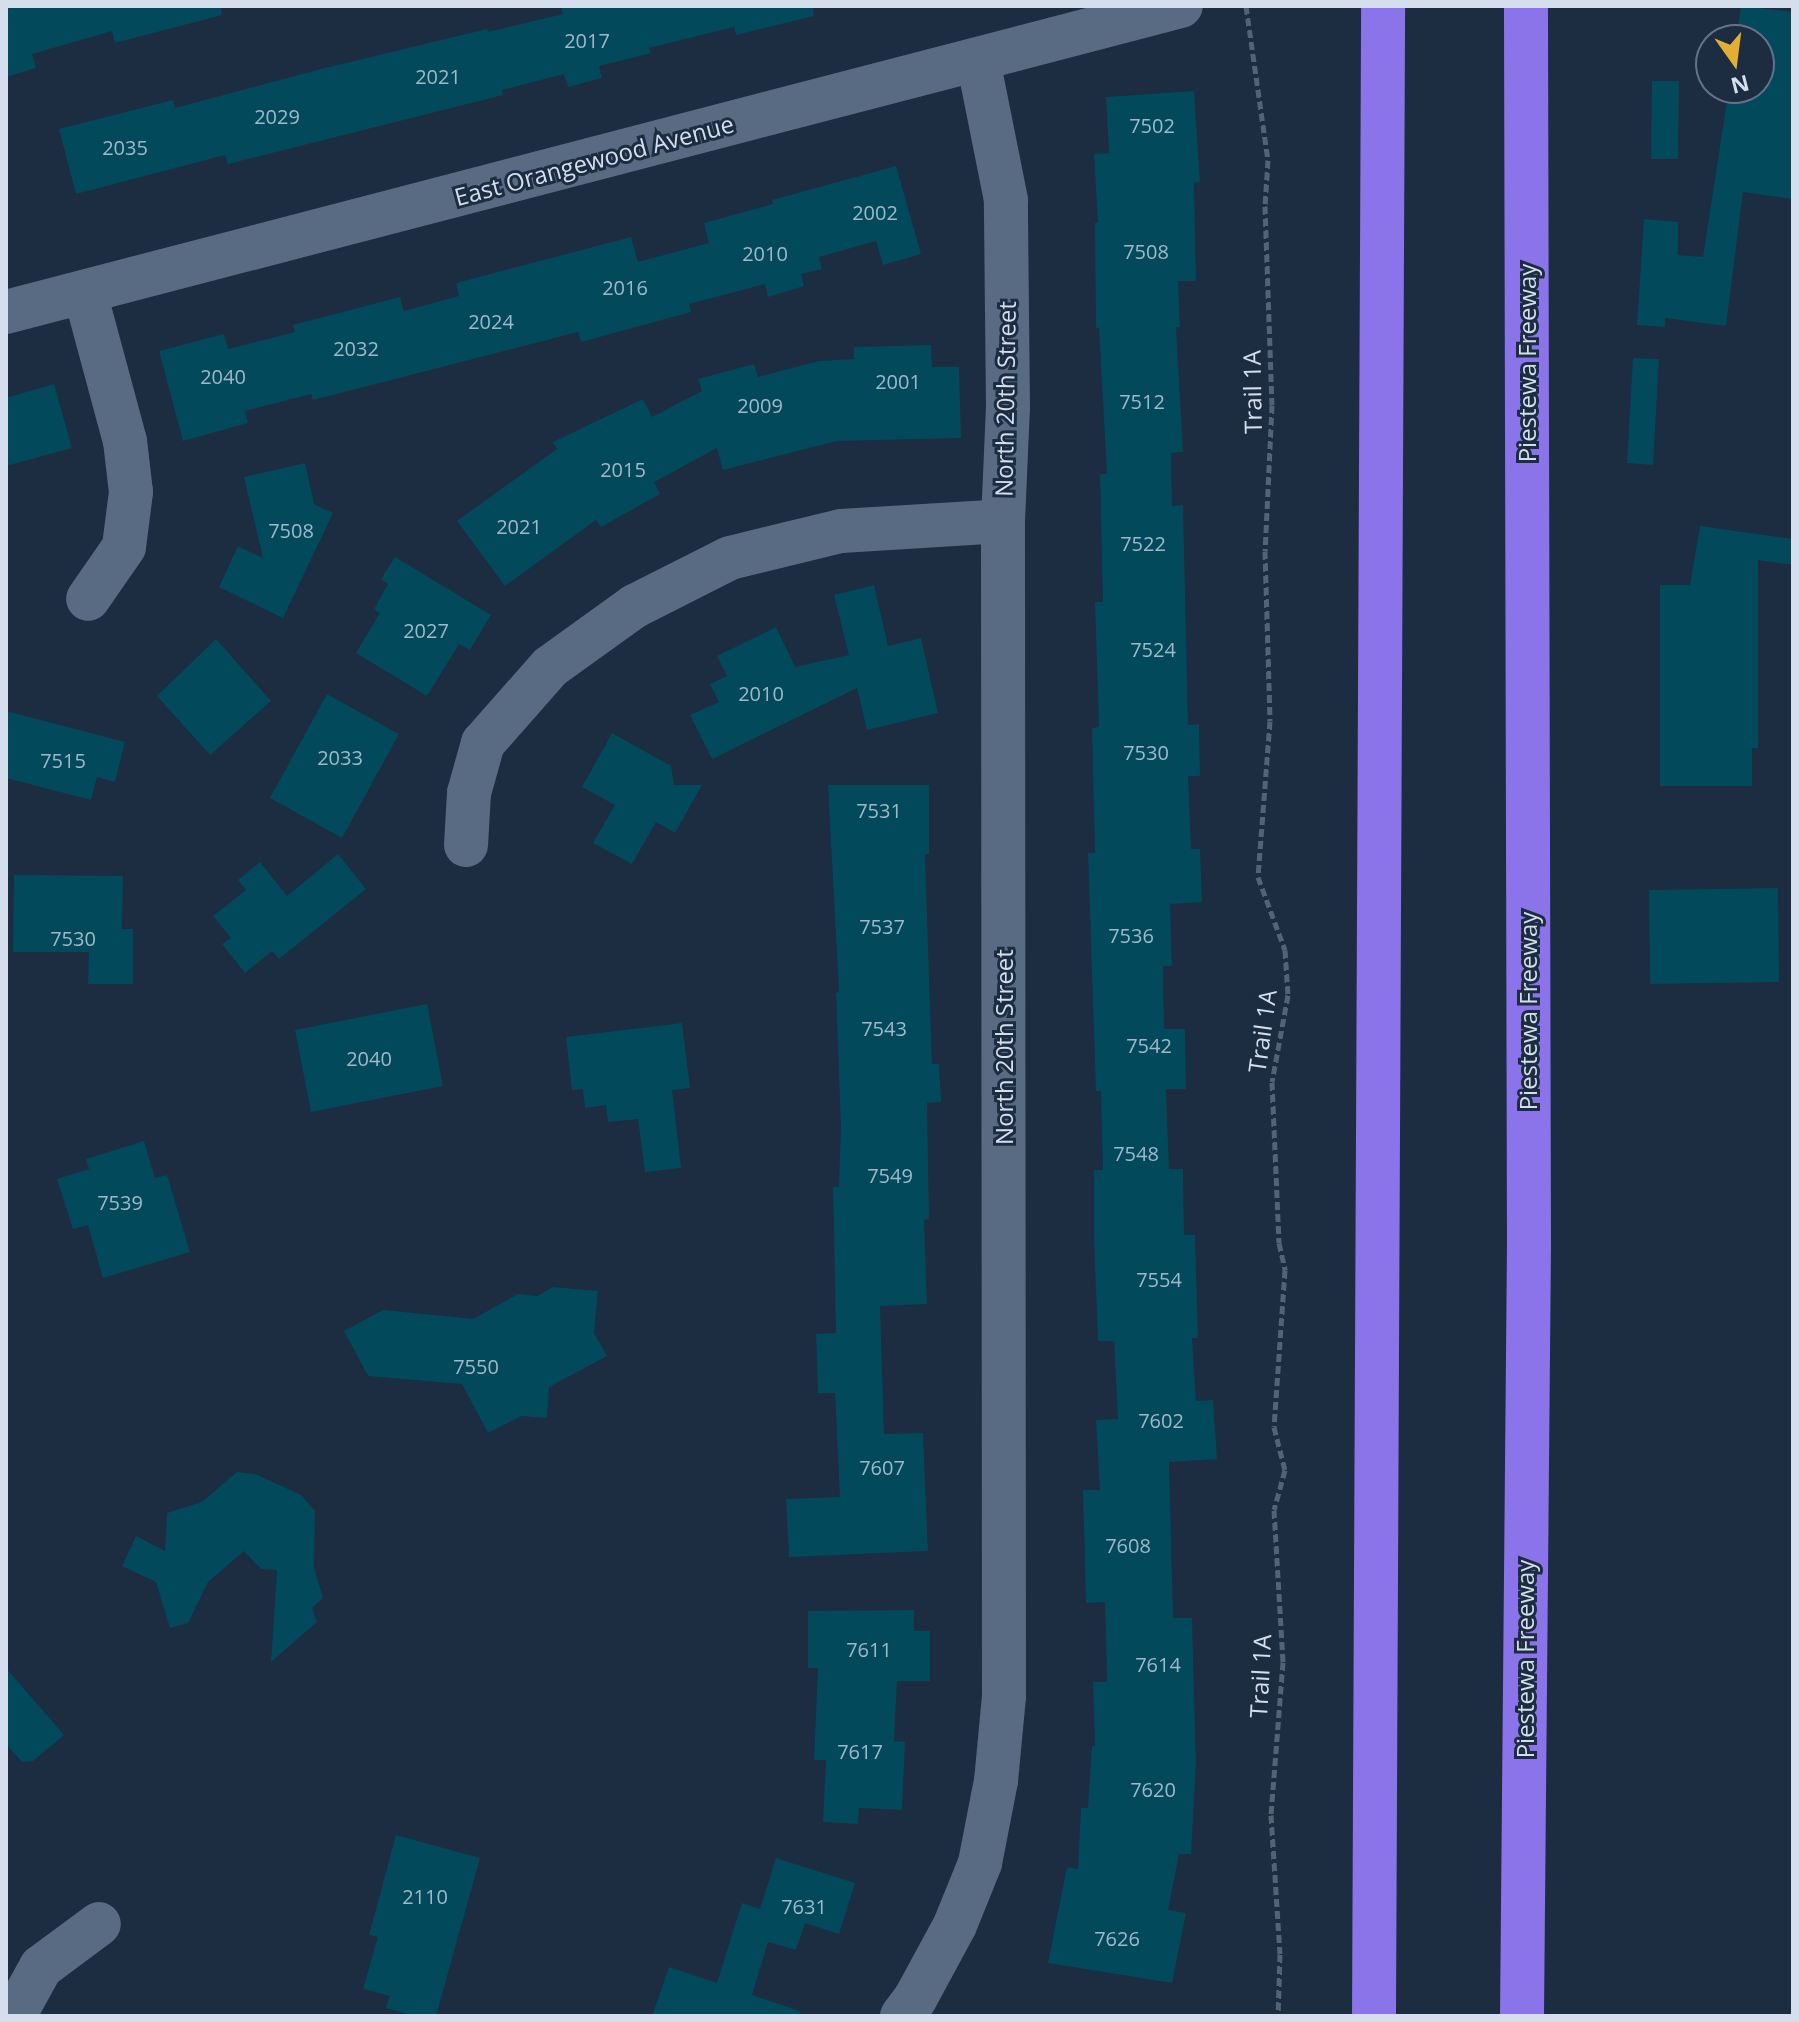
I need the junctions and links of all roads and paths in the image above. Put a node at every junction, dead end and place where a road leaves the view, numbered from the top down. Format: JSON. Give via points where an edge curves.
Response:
{"nodes":[{"id":1,"x":1181,"y":6,"type":"edge"},
{"id":2,"x":1246,"y":6,"type":"edge"},
{"id":3,"x":1383,"y":6,"type":"edge"},
{"id":4,"x":1526,"y":6,"type":"edge"},
{"id":5,"x":978,"y":60,"type":"junction"},
{"id":6,"x":85,"y":293,"type":"junction"},
{"id":7,"x":6,"y":312,"type":"edge"},
{"id":8,"x":1003,"y":521,"type":"junction"},
{"id":9,"x":88,"y":599,"type":"dead end"},
{"id":10,"x":466,"y":845,"type":"dead end"},
{"id":11,"x":99,"y":1924,"type":"dead end"},
{"id":12,"x":14,"y":2016,"type":"edge"},
{"id":13,"x":902,"y":2016,"type":"edge"},
{"id":14,"x":1278,"y":2016,"type":"edge"},
{"id":15,"x":1374,"y":2016,"type":"edge"},
{"id":16,"x":1522,"y":2016,"type":"edge"}],
"edges":[{"from":1,"to":5,"type":"street","name":"East Orangewood Avenue"},
{"from":2,"to":14,"type":"path","name":"Trail 1A","via":[[1268,160],[1272,405],[1265,551],[1270,721],[1258,877],[1285,950],[1288,995],[1272,1082],[1279,1243],[1285,1270],[1274,1427],[1285,1470],[1274,1510],[1283,1662],[1271,1815],[1280,1954]]},
{"from":3,"to":15,"type":"highway"},
{"from":4,"to":16,"type":"highway","name":"Piestewa Freeway","via":[[1529,1247]]},
{"from":5,"to":6,"type":"street","name":"East Orangewood Avenue"},
{"from":5,"to":8,"type":"street","name":"North 20th Street","via":[[1006,200]]},
{"from":6,"to":7,"type":"street","name":"East Orangewood Avenue"},
{"from":6,"to":9,"type":"street","via":[[125,441],[131,492],[124,547]]},
{"from":8,"to":10,"type":"street","via":[[841,531],[730,558],[635,606],[550,667],[483,743],[469,793]]},
{"from":8,"to":13,"type":"street","name":"North 20th Street","via":[[1004,1697],[996,1781],[980,1863],[955,1925]]},
{"from":11,"to":12,"type":"street","via":[[41,1967]]}]}
